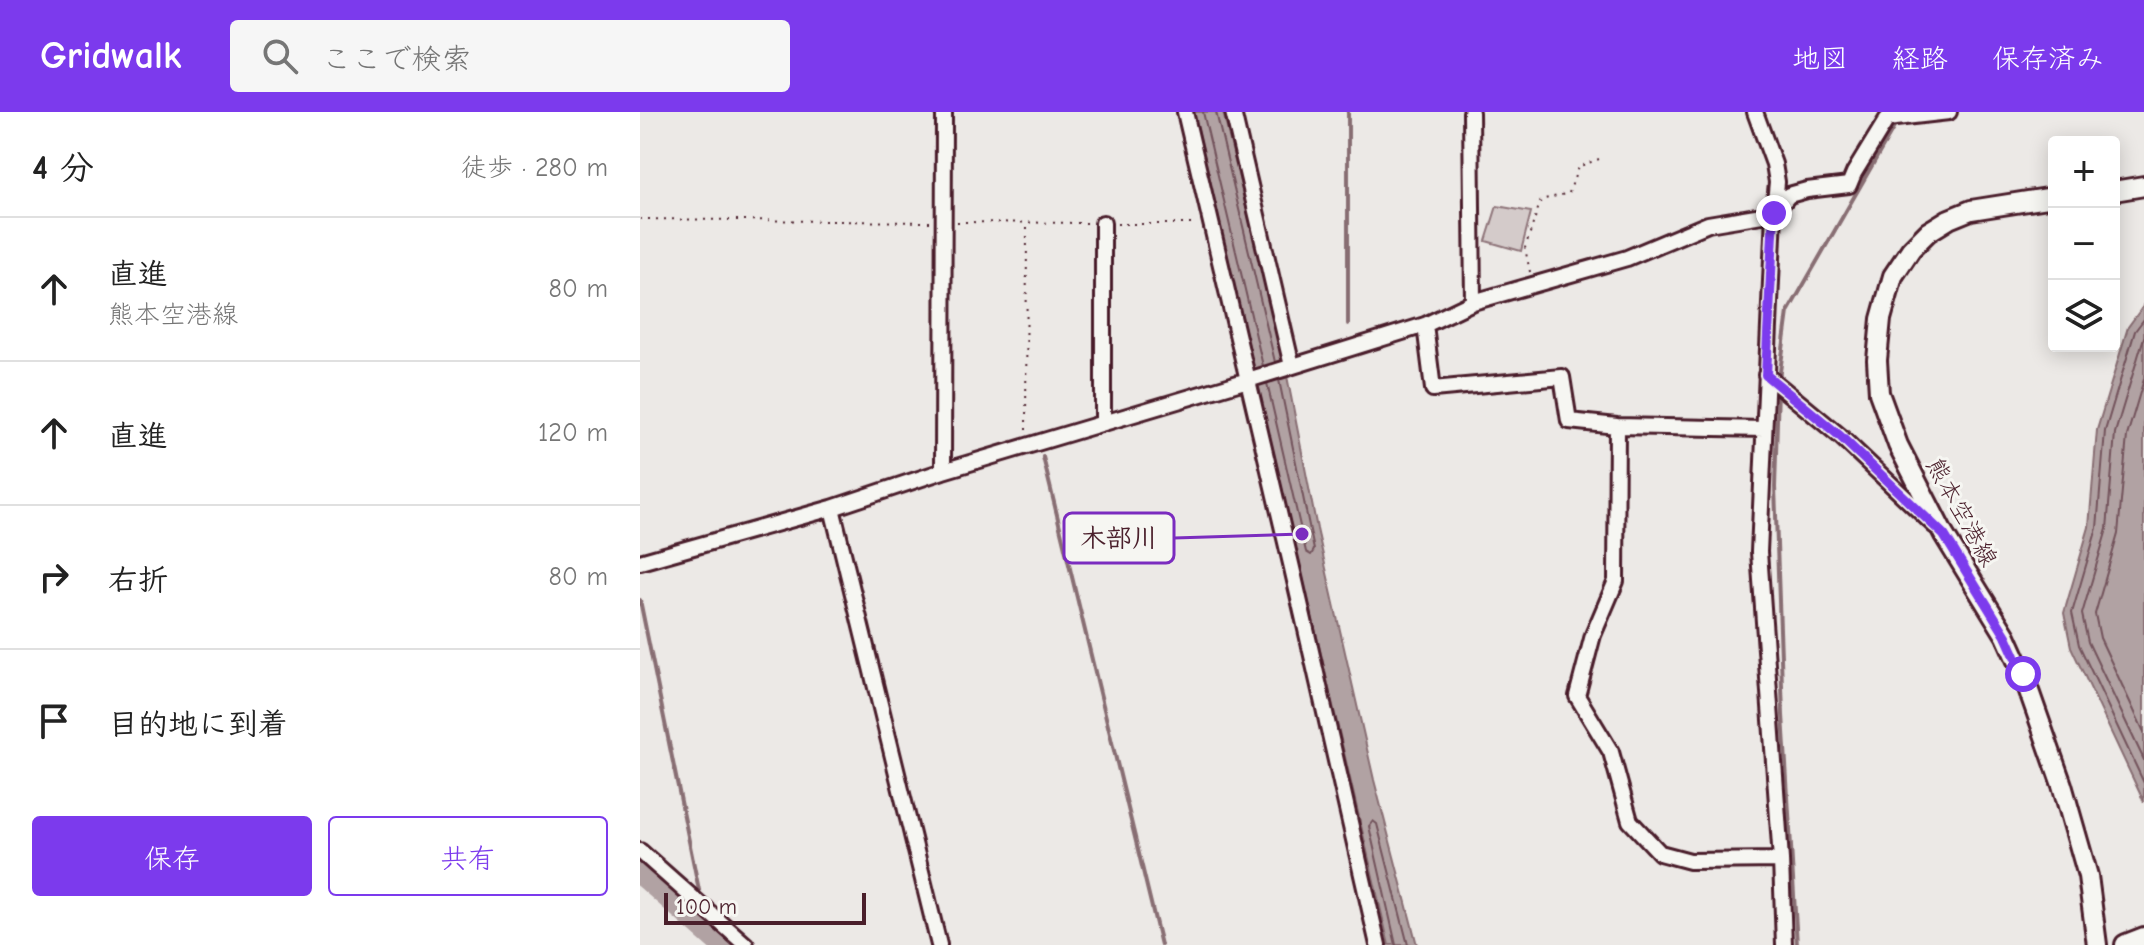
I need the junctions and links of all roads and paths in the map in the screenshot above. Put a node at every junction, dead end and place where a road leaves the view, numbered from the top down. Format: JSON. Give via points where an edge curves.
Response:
{"nodes":[{"id":1,"x":944,"y":112,"type":"edge"},
{"id":2,"x":1185,"y":112,"type":"edge"},
{"id":3,"x":1233,"y":112,"type":"edge"},
{"id":4,"x":1471,"y":112,"type":"edge"},
{"id":5,"x":1755,"y":112,"type":"edge"},
{"id":6,"x":1949,"y":112,"type":"edge"},
{"id":7,"x":1896,"y":116,"type":"edge"},
{"id":8,"x":1599,"y":159,"type":"dead end"},
{"id":9,"x":2144,"y":186,"type":"edge"},
{"id":10,"x":2120,"y":190,"type":"edge"},
{"id":11,"x":2048,"y":198,"type":"edge"},
{"id":12,"x":1774,"y":213,"type":"junction"},
{"id":13,"x":640,"y":219,"type":"edge"},
{"id":14,"x":944,"y":222,"type":"junction"},
{"id":15,"x":1027,"y":223,"type":"junction"},
{"id":16,"x":1103,"y":223,"type":"junction"},
{"id":17,"x":1210,"y":224,"type":"junction"},
{"id":18,"x":1533,"y":285,"type":"junction"},
{"id":19,"x":1473,"y":302,"type":"junction"},
{"id":20,"x":1425,"y":325,"type":"junction"},
{"id":21,"x":1292,"y":366,"type":"junction"},
{"id":22,"x":1766,"y":375,"type":"junction"},
{"id":23,"x":1248,"y":380,"type":"junction"},
{"id":24,"x":1103,"y":423,"type":"junction"},
{"id":25,"x":1617,"y":426,"type":"junction"},
{"id":26,"x":1764,"y":429,"type":"junction"},
{"id":27,"x":1026,"y":446,"type":"junction"},
{"id":28,"x":943,"y":471,"type":"junction"},
{"id":29,"x":832,"y":508,"type":"junction"},
{"id":30,"x":1944,"y":535,"type":"junction"},
{"id":31,"x":640,"y":562,"type":"edge"},
{"id":32,"x":640,"y":851,"type":"edge"},
{"id":33,"x":1781,"y":860,"type":"junction"},
{"id":34,"x":2144,"y":938,"type":"edge"},
{"id":35,"x":746,"y":945,"type":"edge"},
{"id":36,"x":939,"y":945,"type":"edge"},
{"id":37,"x":1378,"y":945,"type":"edge"},
{"id":38,"x":1784,"y":945,"type":"edge"},
{"id":39,"x":2097,"y":945,"type":"edge"},
{"id":40,"x":2126,"y":945,"type":"edge"}],
"edges":[{"from":1,"to":14,"type":"street"},
{"from":2,"to":17,"type":"street"},
{"from":3,"to":21,"type":"street"},
{"from":4,"to":19,"type":"street"},
{"from":5,"to":12,"type":"street","via":[[1774,164]]},
{"from":6,"to":7,"type":"street"},
{"from":7,"to":12,"type":"street","via":[[1849,185],[1789,195]]},
{"from":8,"to":18,"type":"path","via":[[1578,167],[1569,193],[1541,200],[1525,248]]},
{"from":9,"to":10,"type":"main road"},
{"from":11,"to":30,"type":"main road","name":"熊本空港線","via":[[1949,219],[1911,249],[1893,276],[1881,319],[1879,393],[1898,445]]},
{"from":12,"to":18,"type":"street","via":[[1708,224],[1627,258]]},
{"from":12,"to":22,"type":"street"},
{"from":13,"to":14,"type":"path"},
{"from":14,"to":15,"type":"path"},
{"from":14,"to":28,"type":"street"},
{"from":15,"to":16,"type":"path"},
{"from":15,"to":27,"type":"path"},
{"from":16,"to":17,"type":"path"},
{"from":16,"to":24,"type":"street"},
{"from":17,"to":23,"type":"street"},
{"from":18,"to":19,"type":"street"},
{"from":19,"to":20,"type":"street"},
{"from":20,"to":21,"type":"street"},
{"from":20,"to":25,"type":"street","via":[[1433,389],[1562,377],[1569,421]]},
{"from":21,"to":23,"type":"street"},
{"from":22,"to":26,"type":"street"},
{"from":22,"to":30,"type":"street","via":[[1840,436]]},
{"from":23,"to":24,"type":"street"},
{"from":23,"to":37,"type":"street"},
{"from":24,"to":27,"type":"street"},
{"from":25,"to":26,"type":"street"},
{"from":25,"to":33,"type":"street","via":[[1616,581],[1593,635],[1577,696],[1611,752],[1630,821],[1660,853],[1690,861]]},
{"from":26,"to":33,"type":"street","via":[[1759,552]]},
{"from":27,"to":28,"type":"street"},
{"from":28,"to":29,"type":"street"},
{"from":29,"to":31,"type":"street"},
{"from":29,"to":36,"type":"street"},
{"from":30,"to":39,"type":"main road","name":"熊本空港線","via":[[2023,674],[2088,876]]},
{"from":32,"to":35,"type":"street"},
{"from":33,"to":38,"type":"street"},
{"from":34,"to":40,"type":"highway"}]}
